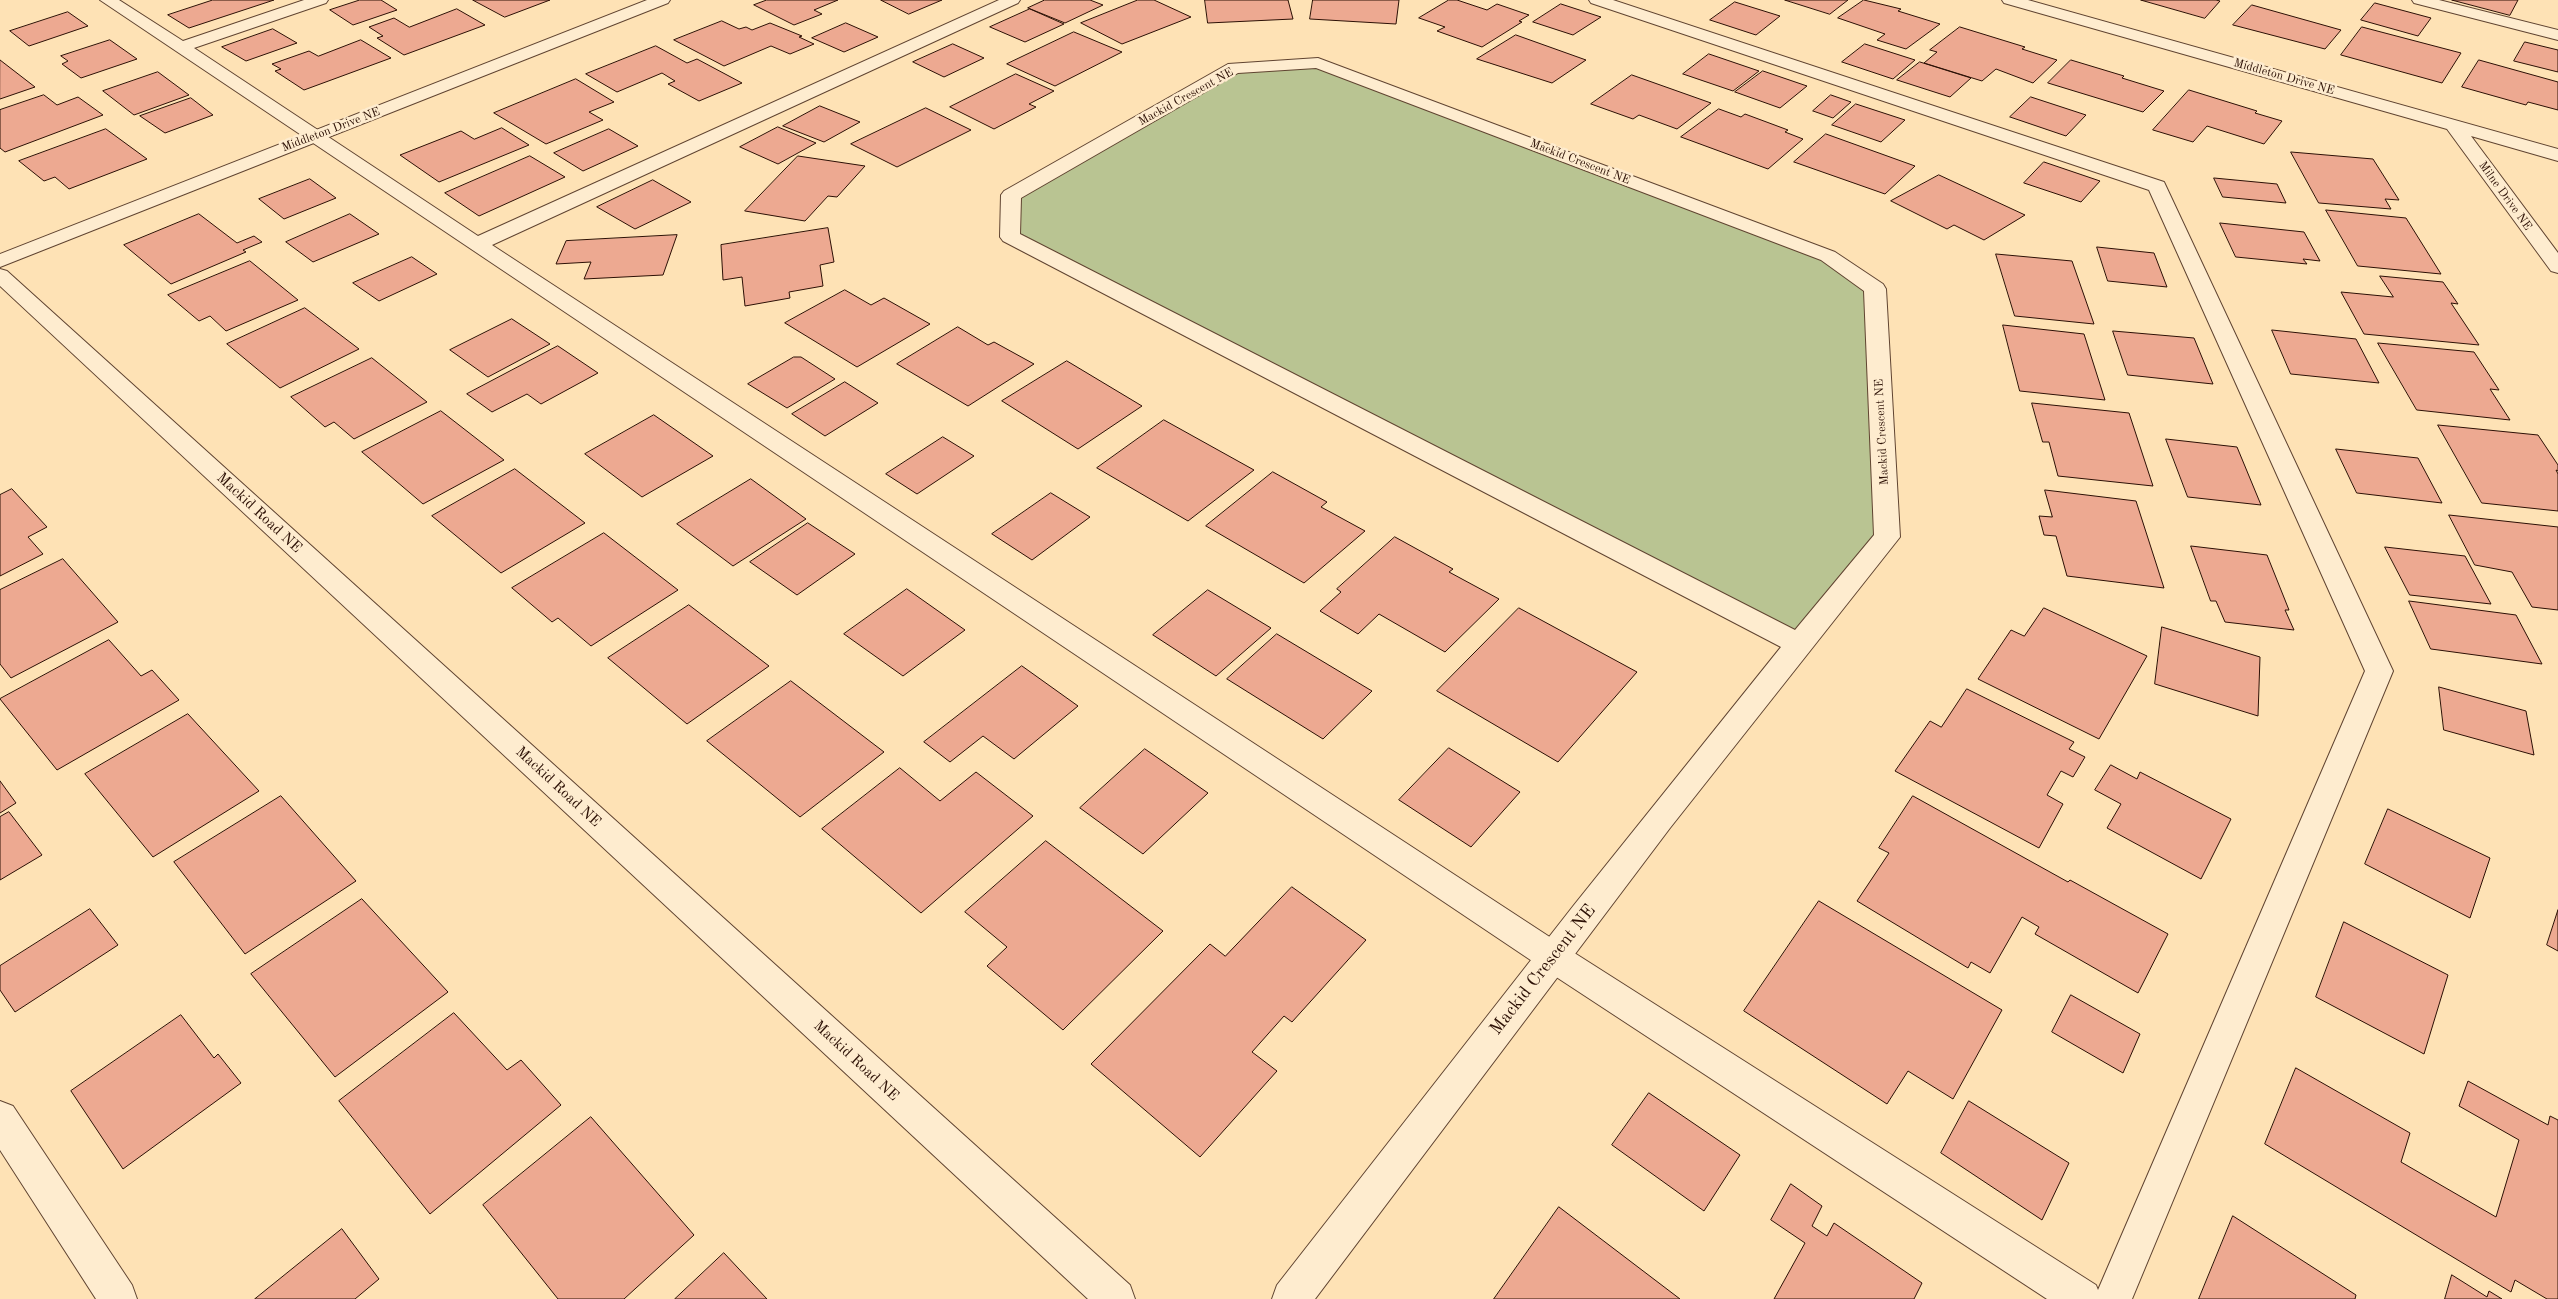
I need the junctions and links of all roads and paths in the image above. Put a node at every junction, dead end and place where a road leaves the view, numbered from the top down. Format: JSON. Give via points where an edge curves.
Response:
{"nodes":[{"id":1,"x":108,"y":0,"type":"edge"},
{"id":2,"x":320,"y":0,"type":"edge"},
{"id":3,"x":662,"y":0,"type":"edge"},
{"id":4,"x":1012,"y":0,"type":"edge"},
{"id":5,"x":1597,"y":0,"type":"edge"},
{"id":6,"x":2010,"y":0,"type":"edge"},
{"id":7,"x":2420,"y":0,"type":"edge"},
{"id":8,"x":2558,"y":35,"type":"edge"},
{"id":9,"x":181,"y":47,"type":"junction"},
{"id":10,"x":2453,"y":125,"type":"junction"},
{"id":11,"x":316,"y":135,"type":"junction"},
{"id":12,"x":2558,"y":155,"type":"edge"},
{"id":13,"x":477,"y":244,"type":"junction"},
{"id":14,"x":0,"y":261,"type":"edge"},
{"id":15,"x":2558,"y":267,"type":"edge"},
{"id":16,"x":0,"y":276,"type":"edge"},
{"id":17,"x":1798,"y":644,"type":"junction"},
{"id":18,"x":1553,"y":957,"type":"junction"},
{"id":19,"x":0,"y":1118,"type":"edge"},
{"id":20,"x":118,"y":1299,"type":"edge"},
{"id":21,"x":1116,"y":1299,"type":"edge"},
{"id":22,"x":1291,"y":1299,"type":"edge"},
{"id":23,"x":2082,"y":1299,"type":"edge"},
{"id":24,"x":2113,"y":1299,"type":"edge"}],
"edges":[{"from":1,"to":9,"type":"street"},
{"from":2,"to":9,"type":"street"},
{"from":3,"to":11,"type":"street","name":"Middleton Drive NE"},
{"from":4,"to":13,"type":"street"},
{"from":5,"to":24,"type":"street","via":[[2157,186],[2379,670]]},
{"from":6,"to":10,"type":"street","name":"Middleton Drive NE"},
{"from":7,"to":8,"type":"street"},
{"from":9,"to":11,"type":"street"},
{"from":10,"to":12,"type":"street","name":"Middleton Drive NE"},
{"from":10,"to":15,"type":"street","name":"Milne Drive NE"},
{"from":11,"to":13,"type":"street"},
{"from":11,"to":14,"type":"street","name":"Middleton Drive NE"},
{"from":13,"to":18,"type":"street"},
{"from":16,"to":21,"type":"street","name":"Mackid Road NE"},
{"from":17,"to":17,"type":"street","name":"Mackid Crescent NE","via":[[1887,537],[1875,289],[1828,256],[1318,63],[1234,68],[1011,195],[1010,237]]},
{"from":17,"to":18,"type":"street","name":"Mackid Crescent NE"},
{"from":18,"to":22,"type":"street","name":"Mackid Crescent NE"},
{"from":18,"to":23,"type":"street"},
{"from":19,"to":20,"type":"street"}]}
